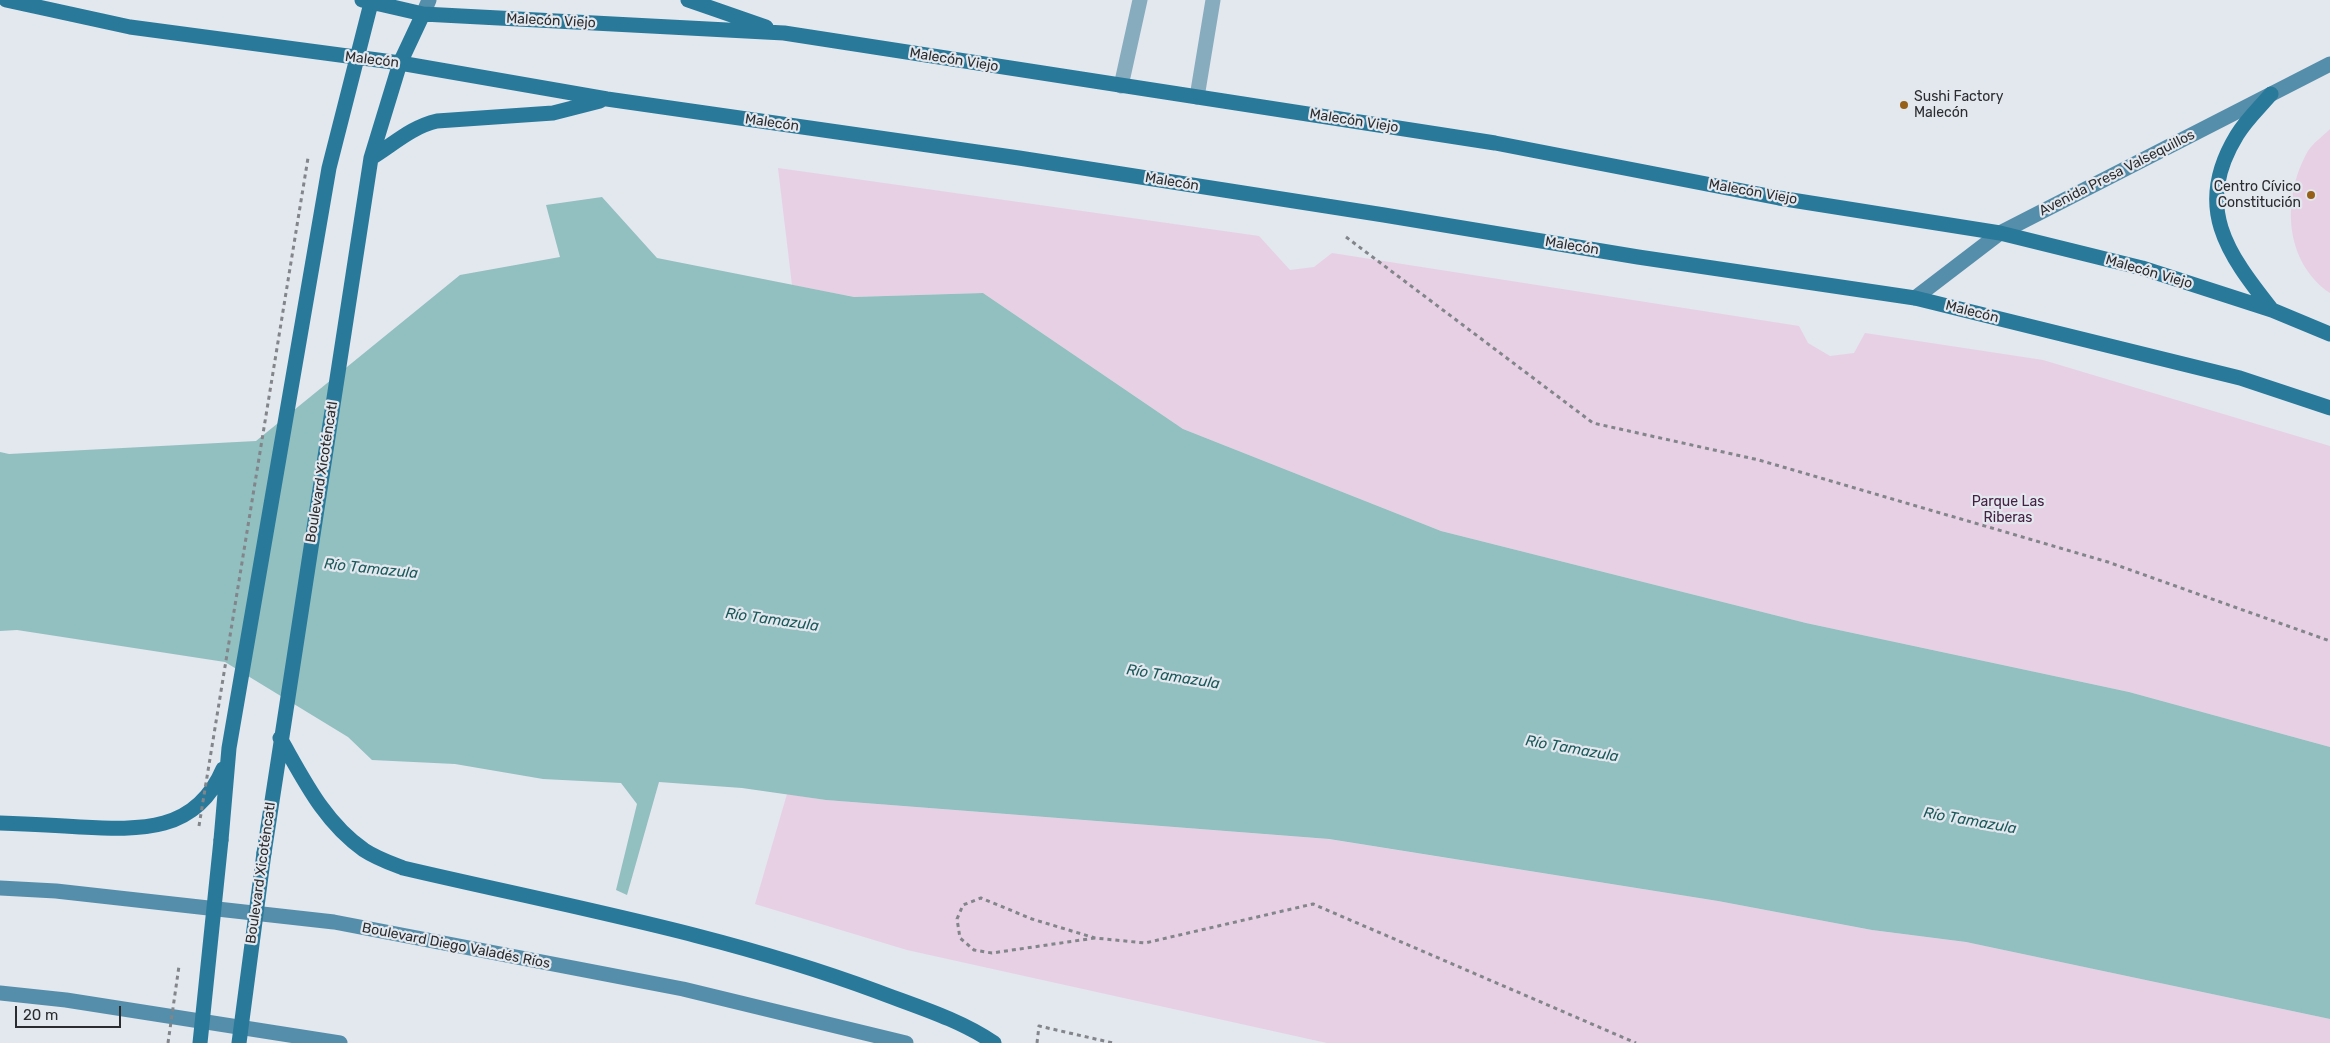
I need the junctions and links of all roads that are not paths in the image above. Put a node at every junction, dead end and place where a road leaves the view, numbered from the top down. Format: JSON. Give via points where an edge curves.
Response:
{"nodes":[{"id":1,"x":6,"y":0,"type":"edge"},
{"id":2,"x":688,"y":0,"type":"edge"},
{"id":3,"x":1140,"y":0,"type":"edge"},
{"id":4,"x":1213,"y":0,"type":"edge"},
{"id":5,"x":368,"y":1,"type":"edge"},
{"id":6,"x":426,"y":7,"type":"edge"},
{"id":7,"x":784,"y":33,"type":"junction"},
{"id":8,"x":356,"y":58,"type":"junction"},
{"id":9,"x":400,"y":63,"type":"junction"},
{"id":10,"x":2330,"y":64,"type":"edge"},
{"id":11,"x":1121,"y":86,"type":"junction"},
{"id":12,"x":2271,"y":94,"type":"junction"},
{"id":13,"x":1197,"y":97,"type":"junction"},
{"id":14,"x":607,"y":99,"type":"junction"},
{"id":15,"x":372,"y":158,"type":"junction"},
{"id":16,"x":2000,"y":233,"type":"junction"},
{"id":17,"x":1915,"y":298,"type":"junction"},
{"id":18,"x":2272,"y":310,"type":"junction"},
{"id":19,"x":2330,"y":334,"type":"edge"},
{"id":20,"x":2330,"y":408,"type":"edge"},
{"id":21,"x":280,"y":738,"type":"junction"},
{"id":22,"x":229,"y":748,"type":"junction"},
{"id":23,"x":0,"y":823,"type":"edge"},
{"id":24,"x":0,"y":888,"type":"edge"},
{"id":25,"x":0,"y":993,"type":"edge"},
{"id":26,"x":200,"y":1043,"type":"edge"},
{"id":27,"x":239,"y":1043,"type":"edge"},
{"id":28,"x":340,"y":1043,"type":"edge"},
{"id":29,"x":906,"y":1043,"type":"edge"},
{"id":30,"x":994,"y":1043,"type":"edge"}],
"edges":[{"from":1,"to":8,"type":"main road","name":"Malecón","via":[[130,27]]},
{"from":2,"to":7,"type":"main road"},
{"from":3,"to":11,"type":"lane"},
{"from":4,"to":13,"type":"lane"},
{"from":5,"to":6,"type":"main road","name":"Malecón Viejo"},
{"from":5,"to":8,"type":"main road"},
{"from":6,"to":7,"type":"main road","name":"Malecón Viejo"},
{"from":6,"to":9,"type":"main road","name":"Boulevard Xicoténcatl"},
{"from":7,"to":11,"type":"main road","name":"Malecón Viejo"},
{"from":8,"to":9,"type":"main road","name":"Malecón"},
{"from":8,"to":22,"type":"main road","via":[[329,168]]},
{"from":9,"to":14,"type":"main road","name":"Malecón"},
{"from":9,"to":15,"type":"main road","name":"Boulevard Xicoténcatl"},
{"from":10,"to":12,"type":"main road","name":"Avenida Presa Valsequillos"},
{"from":11,"to":13,"type":"main road","name":"Malecón Viejo"},
{"from":12,"to":16,"type":"main road","name":"Avenida Presa Valsequillos"},
{"from":12,"to":18,"type":"main road","via":[[2238,133],[2229,149],[2217,203],[2220,230],[2227,247],[2240,270]]},
{"from":13,"to":16,"type":"main road","name":"Malecón Viejo","via":[[1495,143],[1779,198]]},
{"from":14,"to":15,"type":"main road","via":[[553,112],[425,124]]},
{"from":14,"to":17,"type":"main road","name":"Malecón","via":[[1019,158]]},
{"from":15,"to":21,"type":"main road","name":"Boulevard Xicoténcatl"},
{"from":16,"to":17,"type":"main road","name":"Avenida Presa Valsequillos"},
{"from":16,"to":18,"type":"main road","name":"Malecón Viejo","via":[[2142,268]]},
{"from":17,"to":20,"type":"main road","name":"Malecón","via":[[2240,378]]},
{"from":18,"to":19,"type":"main road","name":"Malecón Viejo"},
{"from":21,"to":27,"type":"main road","name":"Boulevard Xicoténcatl","bridge":true},
{"from":21,"to":30,"type":"main road","via":[[319,806],[353,841],[383,860],[785,960],[948,1019]]},
{"from":22,"to":23,"type":"main road","via":[[217,784],[207,798],[176,819],[159,825],[122,829]]},
{"from":22,"to":26,"type":"main road","bridge":true},
{"from":24,"to":29,"type":"main road","name":"Boulevard Diego Valadés Ríos","via":[[56,890],[334,922],[683,989]]},
{"from":25,"to":28,"type":"main road","via":[[66,1000]]}]}
